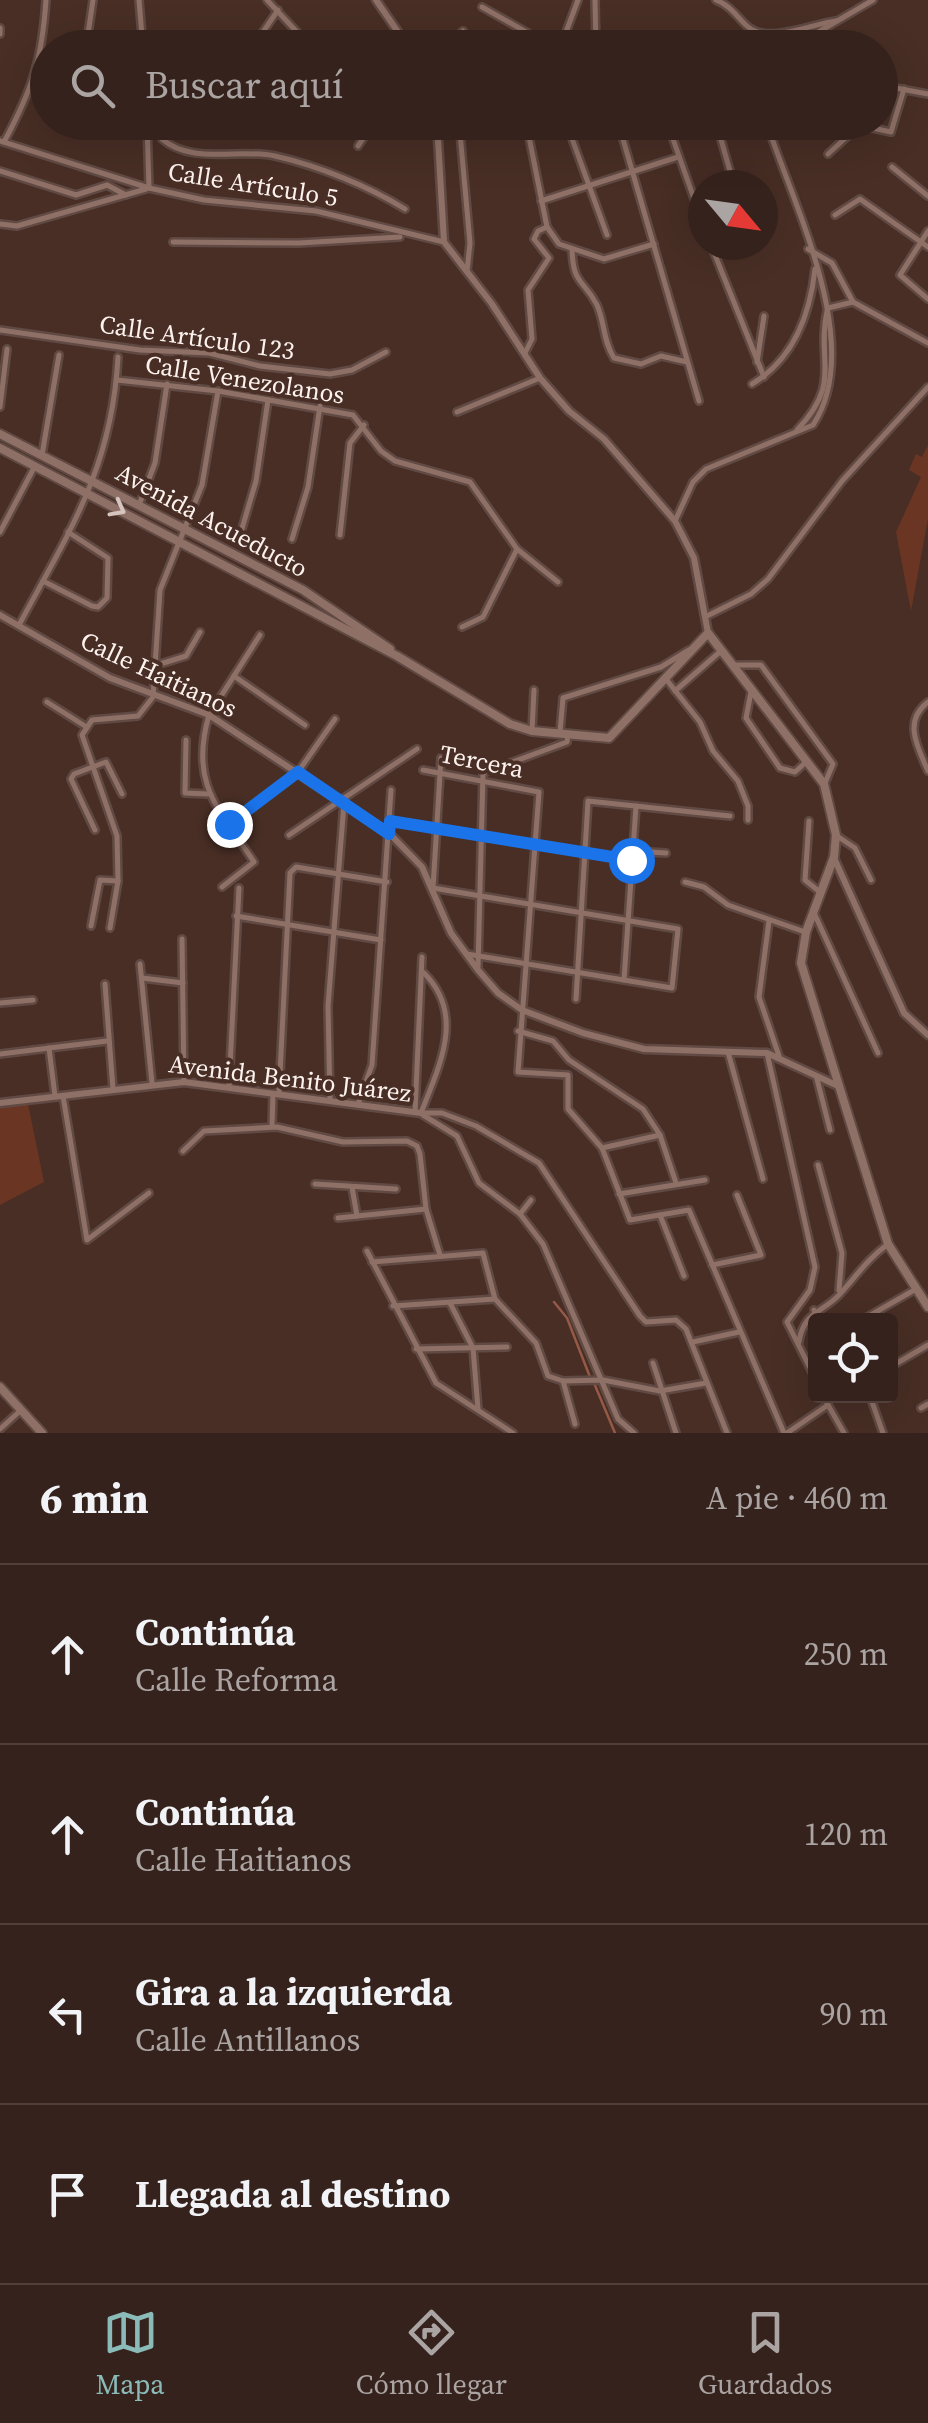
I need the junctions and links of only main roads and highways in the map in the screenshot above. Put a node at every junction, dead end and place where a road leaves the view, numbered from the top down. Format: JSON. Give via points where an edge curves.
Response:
{"nodes":[{"id":1,"x":0,"y":434,"type":"edge"},
{"id":2,"x":0,"y":448,"type":"edge"},
{"id":3,"x":398,"y":656,"type":"junction"},
{"id":4,"x":928,"y":1307,"type":"edge"},
{"id":5,"x":0,"y":1387,"type":"edge"},
{"id":6,"x":42,"y":1433,"type":"edge"}],
"edges":[{"from":1,"to":3,"type":"main road","name":"Avenida Acueducto","via":[[304,590]]},
{"from":2,"to":3,"type":"main road","name":"Avenida Acueducto","one_way":true},
{"from":3,"to":4,"type":"main road","name":"Avenida Acueducto","via":[[510,724],[608,738],[708,633],[722,650],[824,784],[834,857],[801,963],[888,1244]]},
{"from":5,"to":6,"type":"main road"}]}
